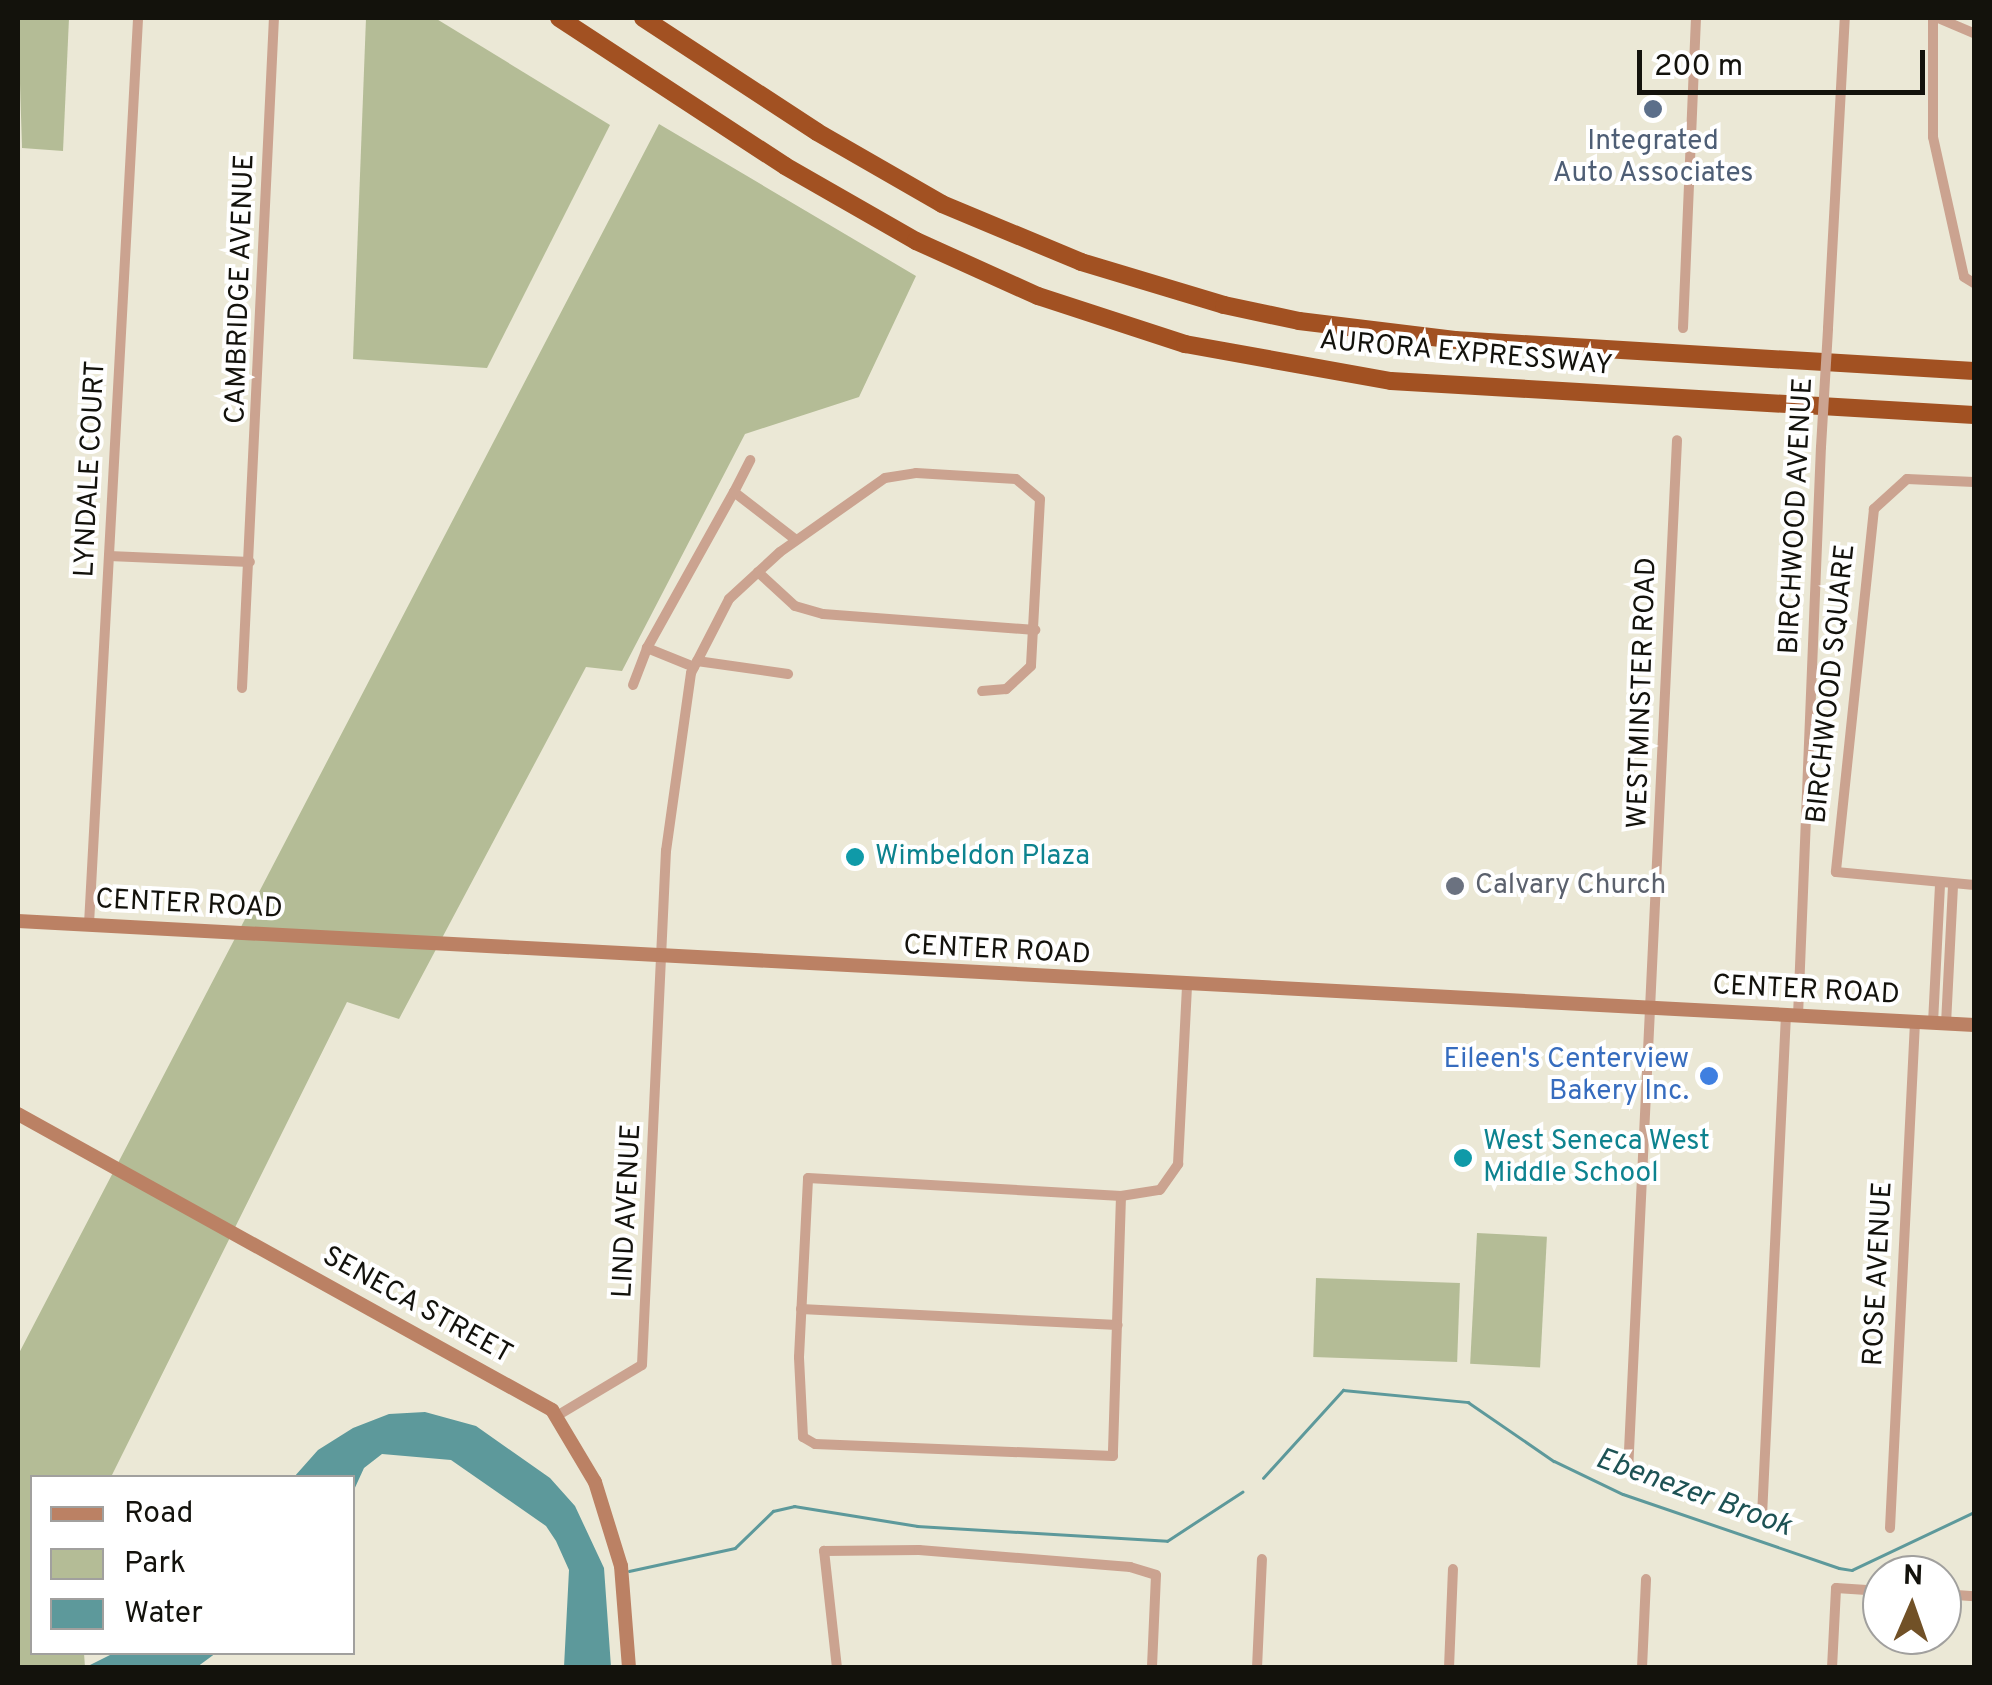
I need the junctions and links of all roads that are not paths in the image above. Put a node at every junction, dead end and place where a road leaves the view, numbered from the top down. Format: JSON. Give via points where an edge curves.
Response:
{"nodes":[{"id":1,"x":138,"y":18,"type":"edge"},
{"id":2,"x":274,"y":18,"type":"edge"},
{"id":3,"x":559,"y":18,"type":"edge"},
{"id":4,"x":643,"y":18,"type":"edge"},
{"id":5,"x":1696,"y":18,"type":"edge"},
{"id":6,"x":1844,"y":18,"type":"edge"},
{"id":7,"x":1936,"y":18,"type":"edge"},
{"id":8,"x":1974,"y":33,"type":"edge"},
{"id":9,"x":1974,"y":283,"type":"edge"},
{"id":10,"x":1683,"y":328,"type":"dead end"},
{"id":11,"x":1974,"y":371,"type":"edge"},
{"id":12,"x":1974,"y":415,"type":"edge"},
{"id":13,"x":1677,"y":440,"type":"dead end"},
{"id":14,"x":750,"y":460,"type":"dead end"},
{"id":15,"x":1974,"y":482,"type":"edge"},
{"id":16,"x":734,"y":492,"type":"junction"},
{"id":17,"x":796,"y":540,"type":"junction"},
{"id":18,"x":109,"y":556,"type":"junction"},
{"id":19,"x":250,"y":562,"type":"junction"},
{"id":20,"x":758,"y":572,"type":"junction"},
{"id":21,"x":1035,"y":630,"type":"junction"},
{"id":22,"x":647,"y":648,"type":"junction"},
{"id":23,"x":696,"y":664,"type":"junction"},
{"id":24,"x":788,"y":674,"type":"dead end"},
{"id":25,"x":633,"y":685,"type":"dead end"},
{"id":26,"x":242,"y":688,"type":"dead end"},
{"id":27,"x":982,"y":691,"type":"dead end"},
{"id":28,"x":1947,"y":884,"type":"junction"},
{"id":29,"x":1974,"y":885,"type":"edge"},
{"id":30,"x":18,"y":921,"type":"edge"},
{"id":31,"x":89,"y":924,"type":"junction"},
{"id":32,"x":665,"y":957,"type":"junction"},
{"id":33,"x":1187,"y":986,"type":"junction"},
{"id":34,"x":1652,"y":1008,"type":"junction"},
{"id":35,"x":1792,"y":1016,"type":"junction"},
{"id":36,"x":1915,"y":1022,"type":"junction"},
{"id":37,"x":1939,"y":1024,"type":"junction"},
{"id":38,"x":1974,"y":1026,"type":"edge"},
{"id":39,"x":18,"y":1114,"type":"edge"},
{"id":40,"x":1121,"y":1196,"type":"junction"},
{"id":41,"x":801,"y":1309,"type":"junction"},
{"id":42,"x":1118,"y":1325,"type":"junction"},
{"id":43,"x":555,"y":1416,"type":"junction"},
{"id":44,"x":1628,"y":1472,"type":"dead end"},
{"id":45,"x":1762,"y":1516,"type":"dead end"},
{"id":46,"x":1890,"y":1528,"type":"dead end"},
{"id":47,"x":1262,"y":1559,"type":"dead end"},
{"id":48,"x":1452,"y":1569,"type":"dead end"},
{"id":49,"x":1646,"y":1579,"type":"dead end"},
{"id":50,"x":1862,"y":1590,"type":"edge"},
{"id":51,"x":630,"y":1667,"type":"edge"},
{"id":52,"x":836,"y":1668,"type":"edge"},
{"id":53,"x":1152,"y":1668,"type":"edge"},
{"id":54,"x":1257,"y":1668,"type":"edge"},
{"id":55,"x":1449,"y":1668,"type":"edge"},
{"id":56,"x":1642,"y":1668,"type":"edge"},
{"id":57,"x":1832,"y":1668,"type":"edge"}],
"edges":[{"from":1,"to":18,"type":"street","name":"LYNDALE COURT"},
{"from":2,"to":19,"type":"street","name":"CAMBRIDGE AVENUE"},
{"from":3,"to":12,"type":"highway","name":"AURORA EXPRESSWAY","via":[[864,213],[972,268],[1185,344],[1391,381]]},
{"from":4,"to":11,"type":"highway","name":"AURORA EXPRESSWAY","via":[[942,204],[1081,262],[1224,305],[1300,322],[1455,340]]},
{"from":5,"to":10,"type":"street"},
{"from":6,"to":35,"type":"street","name":"BIRCHWOOD AVENUE","bridge":true},
{"from":7,"to":8,"type":"street"},
{"from":7,"to":9,"type":"street","via":[[1932,137],[1964,277]]},
{"from":13,"to":34,"type":"street","name":"WESTMINSTER ROAD"},
{"from":14,"to":16,"type":"street"},
{"from":15,"to":28,"type":"street","name":"BIRCHWOOD SQUARE","via":[[1907,479],[1874,509],[1836,872]]},
{"from":16,"to":17,"type":"street"},
{"from":16,"to":22,"type":"street"},
{"from":17,"to":20,"type":"street"},
{"from":17,"to":21,"type":"street","via":[[885,478],[916,473],[1016,479],[1040,498]]},
{"from":18,"to":19,"type":"street"},
{"from":18,"to":31,"type":"street","name":"LYNDALE COURT"},
{"from":19,"to":26,"type":"street","name":"CAMBRIDGE AVENUE"},
{"from":20,"to":21,"type":"street","via":[[795,606],[823,614]]},
{"from":20,"to":23,"type":"street","via":[[729,599]]},
{"from":21,"to":27,"type":"street","via":[[1031,666],[1020,680]]},
{"from":22,"to":23,"type":"street"},
{"from":22,"to":25,"type":"street"},
{"from":23,"to":24,"type":"street"},
{"from":23,"to":32,"type":"street","via":[[666,851]]},
{"from":28,"to":29,"type":"street","name":"BIRCHWOOD SQUARE"},
{"from":28,"to":37,"type":"street"},
{"from":30,"to":31,"type":"main road","name":"CENTER ROAD"},
{"from":31,"to":32,"type":"main road","name":"CENTER ROAD"},
{"from":32,"to":33,"type":"main road","name":"CENTER ROAD"},
{"from":32,"to":43,"type":"street","name":"LIND AVENUE","via":[[642,1365]]},
{"from":33,"to":34,"type":"main road","name":"CENTER ROAD"},
{"from":33,"to":40,"type":"street","via":[[1178,1164],[1160,1190]]},
{"from":34,"to":35,"type":"main road","name":"CENTER ROAD"},
{"from":34,"to":44,"type":"street","name":"WESTMINSTER ROAD"},
{"from":35,"to":36,"type":"main road","name":"CENTER ROAD"},
{"from":35,"to":45,"type":"street","name":"BIRCHWOOD AVENUE"},
{"from":36,"to":37,"type":"main road","name":"CENTER ROAD"},
{"from":36,"to":46,"type":"street","name":"ROSE AVENUE"},
{"from":37,"to":38,"type":"main road","name":"CENTER ROAD"},
{"from":39,"to":43,"type":"main road","name":"SENECA STREET"},
{"from":40,"to":41,"type":"street","via":[[808,1178]]},
{"from":40,"to":42,"type":"street"},
{"from":41,"to":42,"type":"street"},
{"from":41,"to":42,"type":"street","via":[[798,1416],[803,1437],[814,1444],[1113,1456]]},
{"from":43,"to":51,"type":"main road","name":"SENECA STREET","via":[[594,1482],[621,1566]]},
{"from":47,"to":54,"type":"street"},
{"from":48,"to":55,"type":"street"},
{"from":49,"to":56,"type":"street"},
{"from":50,"to":57,"type":"street","via":[[1836,1588]]},
{"from":52,"to":53,"type":"street","via":[[824,1551],[920,1550],[1130,1566],[1156,1575]]}]}
